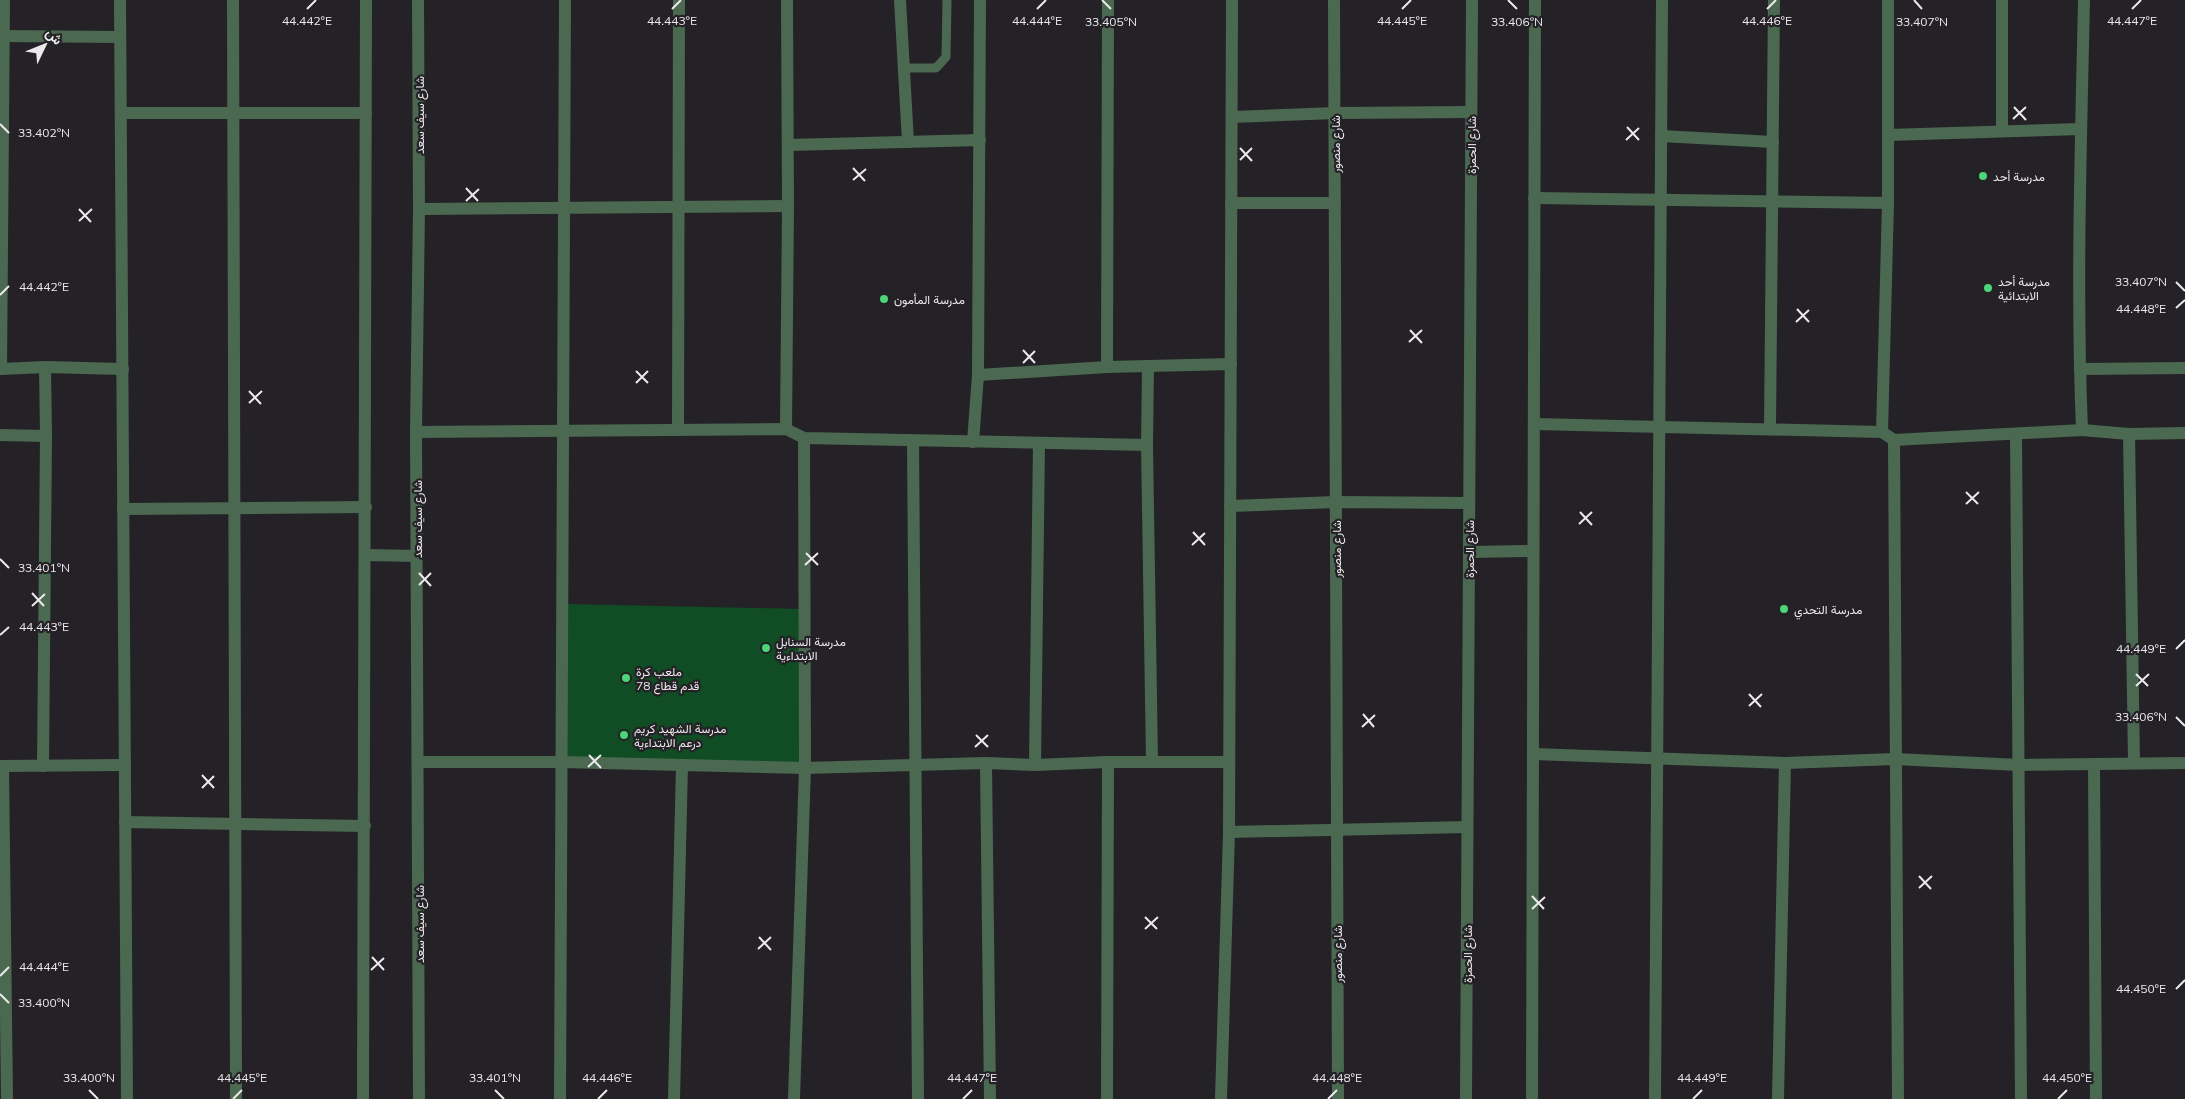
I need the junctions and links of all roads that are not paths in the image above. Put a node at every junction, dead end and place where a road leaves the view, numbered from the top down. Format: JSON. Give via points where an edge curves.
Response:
{"nodes":[{"id":1,"x":4,"y":0,"type":"edge"},
{"id":2,"x":120,"y":0,"type":"edge"},
{"id":3,"x":232,"y":0,"type":"edge"},
{"id":4,"x":366,"y":0,"type":"edge"},
{"id":5,"x":418,"y":0,"type":"edge"},
{"id":6,"x":565,"y":0,"type":"edge"},
{"id":7,"x":679,"y":0,"type":"edge"},
{"id":8,"x":787,"y":0,"type":"edge"},
{"id":9,"x":900,"y":0,"type":"edge"},
{"id":10,"x":947,"y":0,"type":"edge"},
{"id":11,"x":980,"y":0,"type":"edge"},
{"id":12,"x":1108,"y":0,"type":"edge"},
{"id":13,"x":1232,"y":0,"type":"edge"},
{"id":14,"x":1334,"y":0,"type":"edge"},
{"id":15,"x":1472,"y":0,"type":"edge"},
{"id":16,"x":1535,"y":0,"type":"edge"},
{"id":17,"x":1662,"y":0,"type":"edge"},
{"id":18,"x":1774,"y":0,"type":"edge"},
{"id":19,"x":1888,"y":0,"type":"edge"},
{"id":20,"x":2002,"y":0,"type":"edge"},
{"id":21,"x":2084,"y":0,"type":"edge"},
{"id":22,"x":2,"y":36,"type":"edge"},
{"id":23,"x":120,"y":37,"type":"junction"},
{"id":24,"x":904,"y":68,"type":"junction"},
{"id":25,"x":1471,"y":112,"type":"junction"},
{"id":26,"x":233,"y":113,"type":"junction"},
{"id":27,"x":366,"y":113,"type":"junction"},
{"id":28,"x":1335,"y":113,"type":"junction"},
{"id":29,"x":121,"y":114,"type":"junction"},
{"id":30,"x":1232,"y":117,"type":"junction"},
{"id":31,"x":2081,"y":129,"type":"junction"},
{"id":32,"x":2002,"y":130,"type":"junction"},
{"id":33,"x":1888,"y":135,"type":"junction"},
{"id":34,"x":1661,"y":136,"type":"junction"},
{"id":35,"x":980,"y":140,"type":"junction"},
{"id":36,"x":908,"y":142,"type":"junction"},
{"id":37,"x":1772,"y":142,"type":"junction"},
{"id":38,"x":788,"y":145,"type":"junction"},
{"id":39,"x":1534,"y":198,"type":"junction"},
{"id":40,"x":1660,"y":199,"type":"junction"},
{"id":41,"x":1772,"y":201,"type":"junction"},
{"id":42,"x":1335,"y":202,"type":"junction"},
{"id":43,"x":1231,"y":203,"type":"junction"},
{"id":44,"x":1888,"y":203,"type":"junction"},
{"id":45,"x":788,"y":206,"type":"junction"},
{"id":46,"x":678,"y":207,"type":"junction"},
{"id":47,"x":564,"y":208,"type":"junction"},
{"id":48,"x":419,"y":209,"type":"junction"},
{"id":49,"x":1231,"y":364,"type":"junction"},
{"id":50,"x":45,"y":367,"type":"junction"},
{"id":51,"x":1107,"y":367,"type":"junction"},
{"id":52,"x":1148,"y":367,"type":"junction"},
{"id":53,"x":2185,"y":368,"type":"edge"},
{"id":54,"x":0,"y":369,"type":"edge"},
{"id":55,"x":2080,"y":369,"type":"junction"},
{"id":56,"x":123,"y":370,"type":"junction"},
{"id":57,"x":978,"y":375,"type":"junction"},
{"id":58,"x":1534,"y":424,"type":"junction"},
{"id":59,"x":1659,"y":428,"type":"junction"},
{"id":60,"x":1770,"y":428,"type":"junction"},
{"id":61,"x":786,"y":429,"type":"junction"},
{"id":62,"x":678,"y":430,"type":"junction"},
{"id":63,"x":2082,"y":430,"type":"junction"},
{"id":64,"x":563,"y":431,"type":"junction"},
{"id":65,"x":416,"y":432,"type":"junction"},
{"id":66,"x":1882,"y":432,"type":"junction"},
{"id":67,"x":2185,"y":433,"type":"edge"},
{"id":68,"x":2016,"y":434,"type":"junction"},
{"id":69,"x":2129,"y":434,"type":"junction"},
{"id":70,"x":0,"y":435,"type":"edge"},
{"id":71,"x":46,"y":436,"type":"junction"},
{"id":72,"x":804,"y":438,"type":"junction"},
{"id":73,"x":913,"y":440,"type":"junction"},
{"id":74,"x":1894,"y":440,"type":"junction"},
{"id":75,"x":974,"y":442,"type":"junction"},
{"id":76,"x":1040,"y":443,"type":"junction"},
{"id":77,"x":1147,"y":445,"type":"junction"},
{"id":78,"x":1336,"y":502,"type":"junction"},
{"id":79,"x":1469,"y":503,"type":"junction"},
{"id":80,"x":1230,"y":506,"type":"junction"},
{"id":81,"x":366,"y":507,"type":"junction"},
{"id":82,"x":234,"y":508,"type":"junction"},
{"id":83,"x":124,"y":509,"type":"junction"},
{"id":84,"x":1533,"y":551,"type":"junction"},
{"id":85,"x":1469,"y":552,"type":"junction"},
{"id":86,"x":366,"y":555,"type":"junction"},
{"id":87,"x":417,"y":556,"type":"junction"},
{"id":88,"x":1532,"y":754,"type":"junction"},
{"id":89,"x":1657,"y":758,"type":"junction"},
{"id":90,"x":1894,"y":759,"type":"junction"},
{"id":91,"x":418,"y":762,"type":"junction"},
{"id":92,"x":562,"y":762,"type":"junction"},
{"id":93,"x":1108,"y":762,"type":"junction"},
{"id":94,"x":1152,"y":762,"type":"junction"},
{"id":95,"x":1229,"y":762,"type":"junction"},
{"id":96,"x":1785,"y":762,"type":"junction"},
{"id":97,"x":2134,"y":762,"type":"junction"},
{"id":98,"x":986,"y":763,"type":"junction"},
{"id":99,"x":2185,"y":763,"type":"edge"},
{"id":100,"x":914,"y":764,"type":"junction"},
{"id":101,"x":682,"y":765,"type":"junction"},
{"id":102,"x":1035,"y":765,"type":"junction"},
{"id":103,"x":2019,"y":765,"type":"junction"},
{"id":104,"x":2094,"y":765,"type":"junction"},
{"id":105,"x":1,"y":766,"type":"edge"},
{"id":106,"x":42,"y":766,"type":"junction"},
{"id":107,"x":125,"y":766,"type":"junction"},
{"id":108,"x":805,"y":768,"type":"junction"},
{"id":109,"x":125,"y":822,"type":"junction"},
{"id":110,"x":235,"y":824,"type":"junction"},
{"id":111,"x":365,"y":826,"type":"junction"},
{"id":112,"x":1467,"y":827,"type":"junction"},
{"id":113,"x":1337,"y":831,"type":"junction"},
{"id":114,"x":1228,"y":832,"type":"junction"},
{"id":115,"x":7,"y":1099,"type":"edge"},
{"id":116,"x":127,"y":1099,"type":"edge"},
{"id":117,"x":236,"y":1099,"type":"edge"},
{"id":118,"x":363,"y":1099,"type":"edge"},
{"id":119,"x":419,"y":1099,"type":"edge"},
{"id":120,"x":560,"y":1099,"type":"edge"},
{"id":121,"x":674,"y":1099,"type":"edge"},
{"id":122,"x":794,"y":1099,"type":"edge"},
{"id":123,"x":918,"y":1099,"type":"edge"},
{"id":124,"x":990,"y":1099,"type":"edge"},
{"id":125,"x":1107,"y":1099,"type":"edge"},
{"id":126,"x":1221,"y":1099,"type":"edge"},
{"id":127,"x":1338,"y":1099,"type":"edge"},
{"id":128,"x":1466,"y":1099,"type":"edge"},
{"id":129,"x":1532,"y":1099,"type":"edge"},
{"id":130,"x":1655,"y":1099,"type":"edge"},
{"id":131,"x":1778,"y":1099,"type":"edge"},
{"id":132,"x":1898,"y":1099,"type":"edge"},
{"id":133,"x":2021,"y":1099,"type":"edge"},
{"id":134,"x":2096,"y":1099,"type":"edge"}],
"edges":[{"from":1,"to":22,"type":"street"},
{"from":2,"to":23,"type":"street"},
{"from":3,"to":26,"type":"street"},
{"from":4,"to":27,"type":"street"},
{"from":5,"to":48,"type":"street","name":"شارع سيف سعد"},
{"from":6,"to":47,"type":"street"},
{"from":7,"to":46,"type":"street"},
{"from":8,"to":38,"type":"street"},
{"from":9,"to":24,"type":"street"},
{"from":10,"to":24,"type":"lane","via":[[946,57],[936,68]]},
{"from":11,"to":35,"type":"street"},
{"from":12,"to":51,"type":"street"},
{"from":13,"to":30,"type":"street"},
{"from":14,"to":28,"type":"street","name":"شارع منصور"},
{"from":15,"to":25,"type":"street","name":"شارع الحمزة"},
{"from":16,"to":39,"type":"street"},
{"from":17,"to":34,"type":"street"},
{"from":18,"to":37,"type":"street"},
{"from":19,"to":33,"type":"street"},
{"from":20,"to":32,"type":"street"},
{"from":21,"to":31,"type":"street"},
{"from":22,"to":23,"type":"street"},
{"from":22,"to":54,"type":"street"},
{"from":23,"to":29,"type":"street"},
{"from":24,"to":36,"type":"street"},
{"from":25,"to":28,"type":"street"},
{"from":25,"to":79,"type":"street","name":"شارع الحمزة"},
{"from":26,"to":27,"type":"street"},
{"from":26,"to":29,"type":"street"},
{"from":26,"to":82,"type":"street"},
{"from":27,"to":81,"type":"street"},
{"from":28,"to":30,"type":"street"},
{"from":28,"to":42,"type":"street","name":"شارع منصور"},
{"from":29,"to":56,"type":"street"},
{"from":30,"to":43,"type":"street"},
{"from":31,"to":32,"type":"street"},
{"from":31,"to":55,"type":"street"},
{"from":32,"to":33,"type":"street"},
{"from":33,"to":44,"type":"street"},
{"from":34,"to":37,"type":"street"},
{"from":34,"to":40,"type":"street"},
{"from":35,"to":36,"type":"street"},
{"from":35,"to":57,"type":"street"},
{"from":36,"to":38,"type":"street"},
{"from":37,"to":41,"type":"street"},
{"from":38,"to":45,"type":"street"},
{"from":39,"to":40,"type":"street"},
{"from":39,"to":58,"type":"street"},
{"from":40,"to":41,"type":"street"},
{"from":40,"to":59,"type":"street"},
{"from":41,"to":44,"type":"street"},
{"from":41,"to":60,"type":"street"},
{"from":42,"to":43,"type":"street"},
{"from":42,"to":78,"type":"street","name":"شارع منصور"},
{"from":43,"to":49,"type":"street"},
{"from":44,"to":66,"type":"street"},
{"from":45,"to":46,"type":"street"},
{"from":45,"to":61,"type":"street"},
{"from":46,"to":47,"type":"street"},
{"from":46,"to":62,"type":"street"},
{"from":47,"to":48,"type":"street"},
{"from":47,"to":64,"type":"street"},
{"from":48,"to":65,"type":"street","name":"شارع سيف سعد"},
{"from":49,"to":52,"type":"street"},
{"from":49,"to":80,"type":"street"},
{"from":50,"to":54,"type":"street"},
{"from":50,"to":56,"type":"street"},
{"from":50,"to":71,"type":"street"},
{"from":51,"to":52,"type":"street"},
{"from":51,"to":57,"type":"street"},
{"from":52,"to":77,"type":"street"},
{"from":53,"to":55,"type":"street"},
{"from":55,"to":63,"type":"street"},
{"from":56,"to":83,"type":"street"},
{"from":57,"to":75,"type":"street"},
{"from":58,"to":59,"type":"street"},
{"from":58,"to":84,"type":"street"},
{"from":59,"to":60,"type":"street"},
{"from":59,"to":89,"type":"street"},
{"from":60,"to":66,"type":"street"},
{"from":61,"to":62,"type":"street"},
{"from":61,"to":72,"type":"street"},
{"from":62,"to":64,"type":"street"},
{"from":63,"to":68,"type":"street"},
{"from":63,"to":69,"type":"street"},
{"from":64,"to":65,"type":"street"},
{"from":64,"to":92,"type":"street"},
{"from":65,"to":87,"type":"street","name":"شارع سيف سعد"},
{"from":66,"to":74,"type":"street"},
{"from":67,"to":69,"type":"street"},
{"from":68,"to":74,"type":"street"},
{"from":68,"to":103,"type":"street"},
{"from":69,"to":97,"type":"street"},
{"from":70,"to":71,"type":"street"},
{"from":71,"to":106,"type":"street"},
{"from":72,"to":73,"type":"street"},
{"from":72,"to":108,"type":"street"},
{"from":73,"to":75,"type":"street"},
{"from":73,"to":100,"type":"street"},
{"from":74,"to":90,"type":"street"},
{"from":75,"to":76,"type":"street"},
{"from":76,"to":77,"type":"street"},
{"from":76,"to":102,"type":"street"},
{"from":77,"to":94,"type":"street"},
{"from":78,"to":79,"type":"street"},
{"from":78,"to":80,"type":"street"},
{"from":78,"to":113,"type":"street","name":"شارع منصور"},
{"from":79,"to":85,"type":"street","name":"شارع الحمزة"},
{"from":80,"to":95,"type":"street"},
{"from":81,"to":82,"type":"street"},
{"from":81,"to":86,"type":"street"},
{"from":82,"to":83,"type":"street"},
{"from":82,"to":110,"type":"street"},
{"from":83,"to":107,"type":"street"},
{"from":84,"to":85,"type":"street"},
{"from":84,"to":88,"type":"street"},
{"from":85,"to":112,"type":"street","name":"شارع الحمزة"},
{"from":86,"to":87,"type":"street"},
{"from":86,"to":111,"type":"street"},
{"from":87,"to":91,"type":"street","name":"شارع سيف سعد"},
{"from":88,"to":89,"type":"street"},
{"from":88,"to":129,"type":"street"},
{"from":89,"to":96,"type":"street"},
{"from":89,"to":130,"type":"street"},
{"from":90,"to":96,"type":"street"},
{"from":90,"to":103,"type":"street"},
{"from":90,"to":132,"type":"street"},
{"from":91,"to":92,"type":"street"},
{"from":91,"to":119,"type":"street","name":"شارع سيف سعد"},
{"from":92,"to":101,"type":"street"},
{"from":92,"to":120,"type":"street"},
{"from":93,"to":94,"type":"street"},
{"from":93,"to":102,"type":"street"},
{"from":93,"to":125,"type":"street"},
{"from":94,"to":95,"type":"street"},
{"from":95,"to":114,"type":"street"},
{"from":96,"to":131,"type":"street"},
{"from":97,"to":99,"type":"street"},
{"from":97,"to":104,"type":"street"},
{"from":98,"to":100,"type":"street"},
{"from":98,"to":102,"type":"street"},
{"from":98,"to":124,"type":"street"},
{"from":100,"to":108,"type":"street"},
{"from":100,"to":123,"type":"street"},
{"from":101,"to":108,"type":"street"},
{"from":101,"to":121,"type":"street"},
{"from":103,"to":104,"type":"street"},
{"from":103,"to":133,"type":"street"},
{"from":104,"to":134,"type":"street"},
{"from":105,"to":106,"type":"street"},
{"from":105,"to":115,"type":"street"},
{"from":106,"to":107,"type":"street"},
{"from":107,"to":109,"type":"street"},
{"from":108,"to":122,"type":"street"},
{"from":109,"to":110,"type":"street"},
{"from":109,"to":116,"type":"street"},
{"from":110,"to":111,"type":"street"},
{"from":110,"to":117,"type":"street"},
{"from":111,"to":118,"type":"street"},
{"from":112,"to":113,"type":"street"},
{"from":112,"to":128,"type":"street","name":"شارع الحمزة"},
{"from":113,"to":114,"type":"street"},
{"from":113,"to":127,"type":"street","name":"شارع منصور"},
{"from":114,"to":126,"type":"street"}]}
